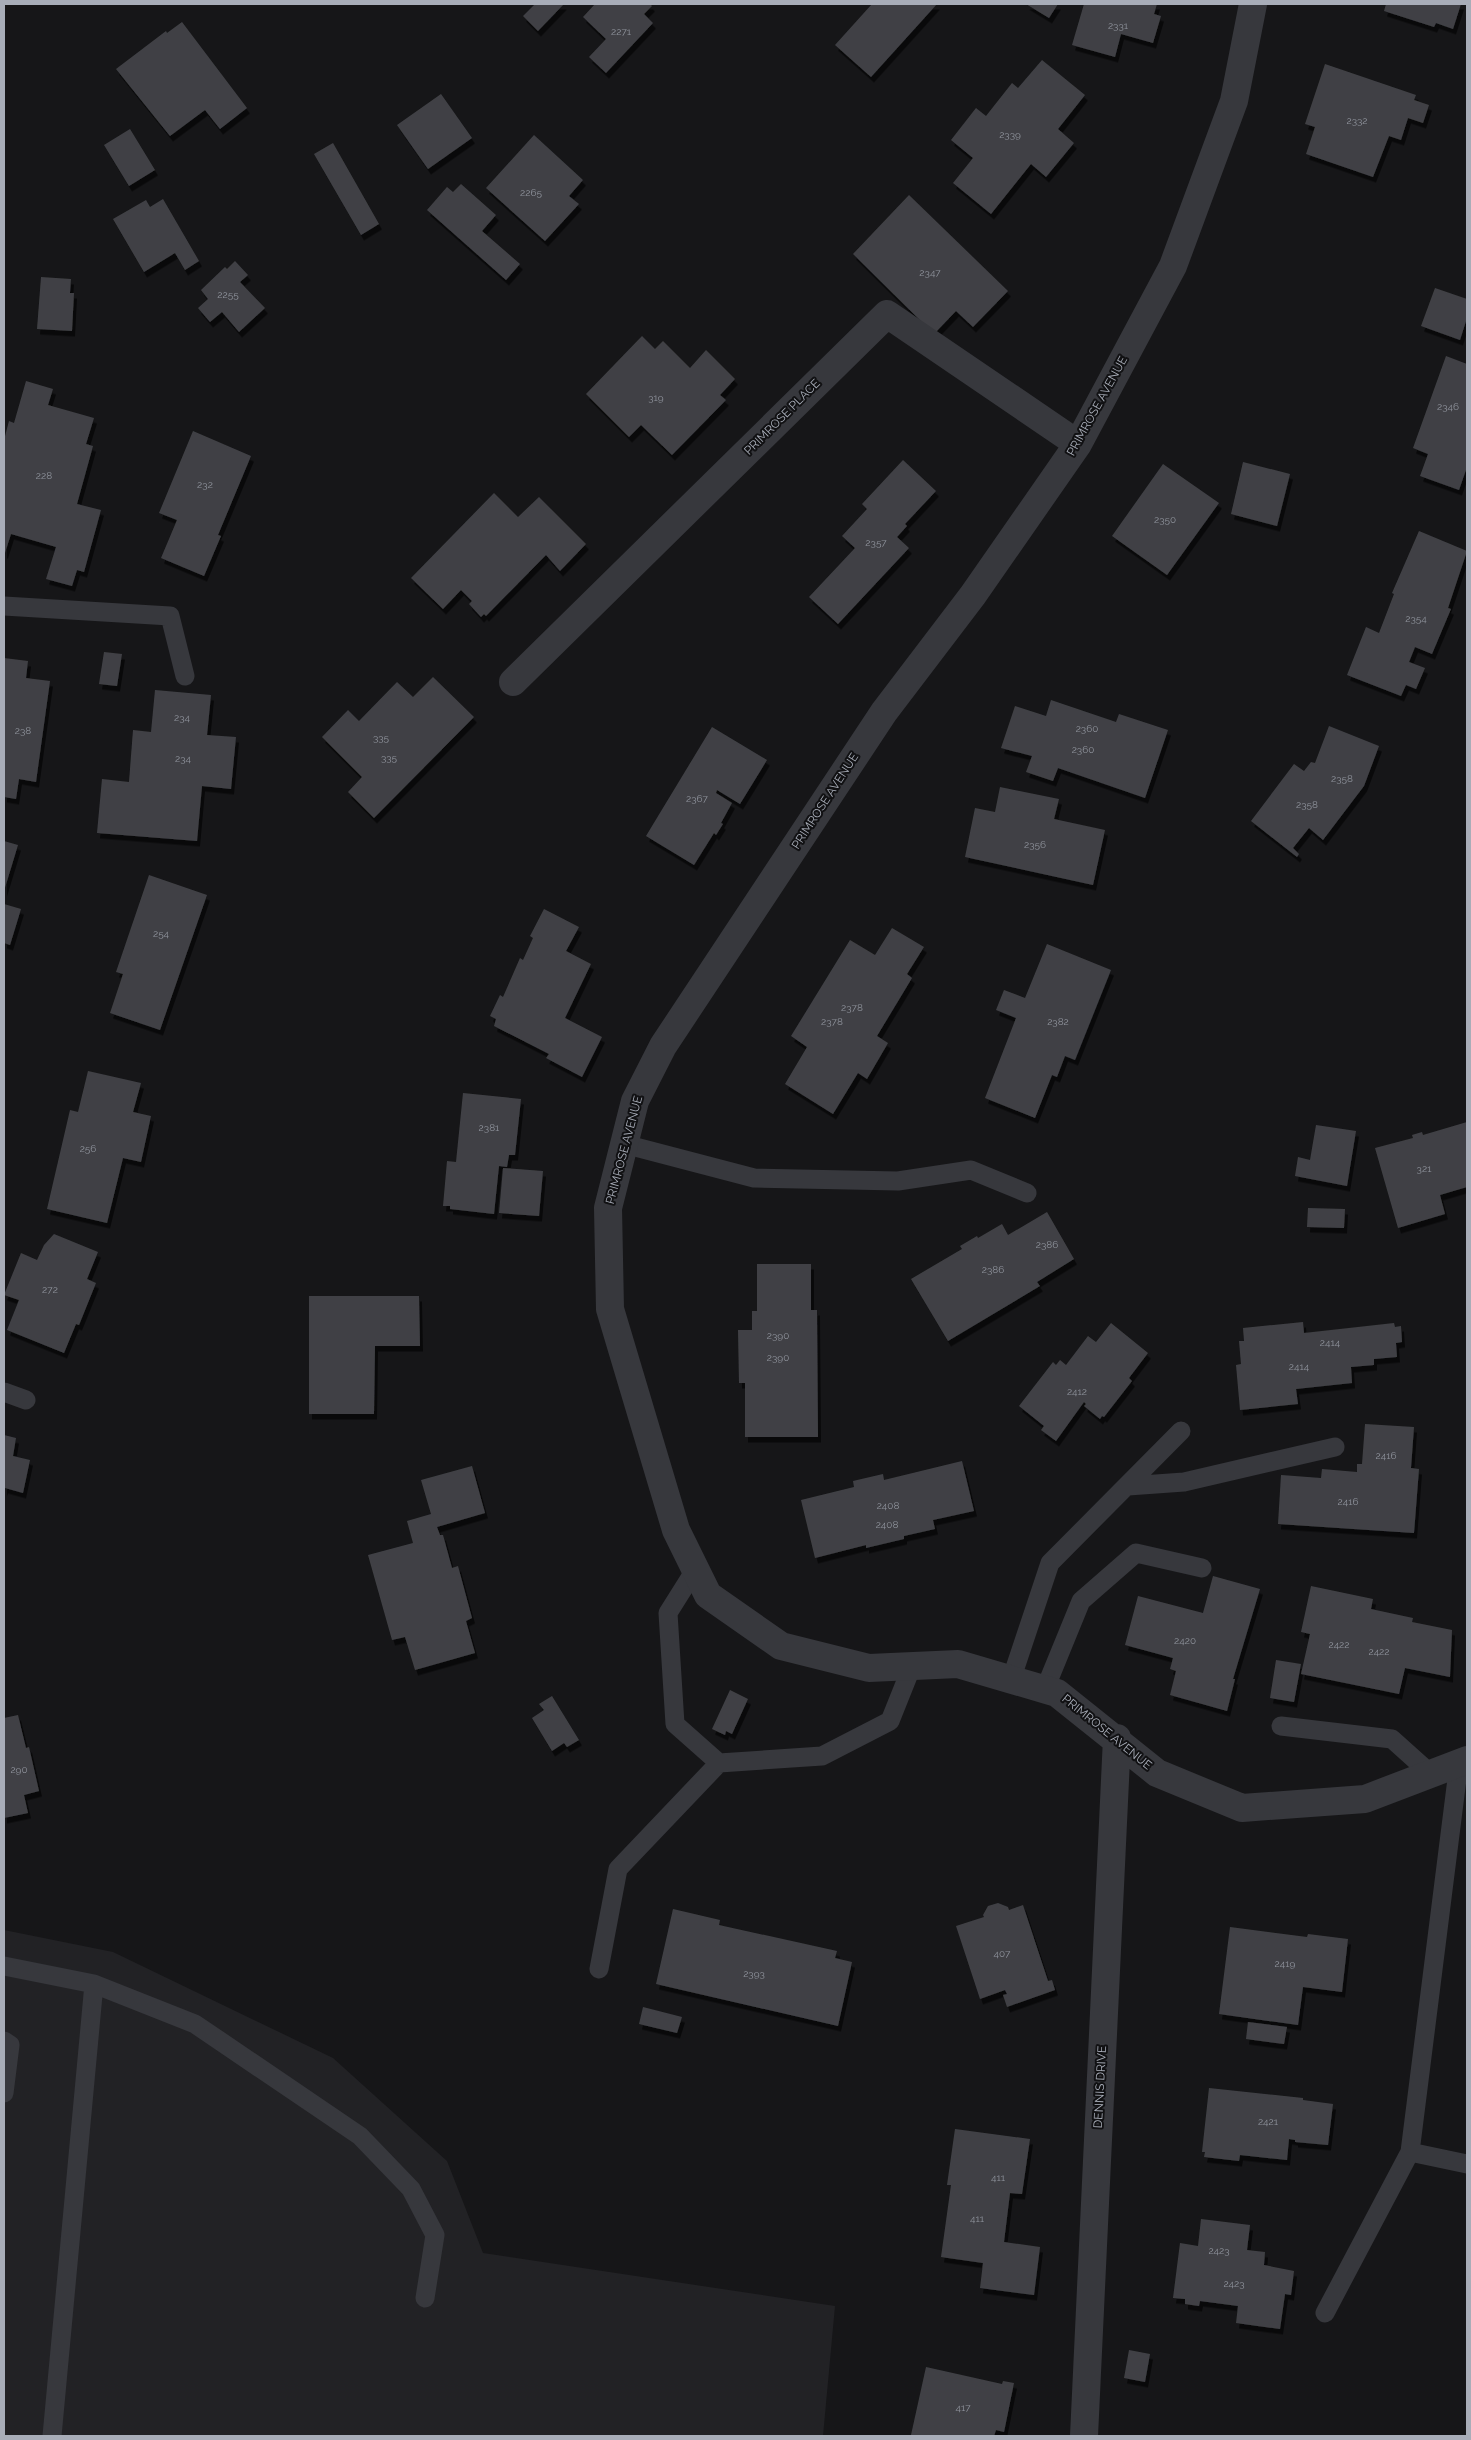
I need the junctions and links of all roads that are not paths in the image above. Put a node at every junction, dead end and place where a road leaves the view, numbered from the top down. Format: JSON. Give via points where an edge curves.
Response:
{"nodes":[{"id":1,"x":1253,"y":4,"type":"edge"},
{"id":2,"x":1078,"y":444,"type":"junction"},
{"id":3,"x":4,"y":606,"type":"edge"},
{"id":4,"x":185,"y":676,"type":"dead end"},
{"id":5,"x":513,"y":682,"type":"dead end"},
{"id":6,"x":624,"y":1144,"type":"junction"},
{"id":7,"x":1027,"y":1193,"type":"dead end"},
{"id":8,"x":4,"y":1392,"type":"edge"},
{"id":9,"x":26,"y":1400,"type":"dead end"},
{"id":10,"x":1181,"y":1431,"type":"dead end"},
{"id":11,"x":1335,"y":1447,"type":"dead end"},
{"id":12,"x":1128,"y":1486,"type":"junction"},
{"id":13,"x":1202,"y":1568,"type":"dead end"},
{"id":14,"x":695,"y":1570,"type":"junction"},
{"id":15,"x":912,"y":1666,"type":"junction"},
{"id":16,"x":1011,"y":1680,"type":"junction"},
{"id":17,"x":1045,"y":1689,"type":"junction"},
{"id":18,"x":1281,"y":1726,"type":"dead end"},
{"id":19,"x":1117,"y":1738,"type":"junction"},
{"id":20,"x":1463,"y":1762,"type":"edge"},
{"id":21,"x":719,"y":1763,"type":"junction"},
{"id":22,"x":1430,"y":1774,"type":"junction"},
{"id":23,"x":4,"y":1966,"type":"edge"},
{"id":24,"x":599,"y":1969,"type":"dead end"},
{"id":25,"x":94,"y":1984,"type":"junction"},
{"id":26,"x":4,"y":2041,"type":"edge"},
{"id":27,"x":4,"y":2093,"type":"edge"},
{"id":28,"x":1410,"y":2152,"type":"junction"},
{"id":29,"x":1467,"y":2164,"type":"edge"},
{"id":30,"x":425,"y":2298,"type":"dead end"},
{"id":31,"x":1325,"y":2313,"type":"dead end"},
{"id":32,"x":52,"y":2436,"type":"edge"},
{"id":33,"x":1084,"y":2436,"type":"edge"}],
"edges":[{"from":1,"to":2,"type":"street","name":"PRIMROSE AVENUE","via":[[1234,101],[1173,266]]},
{"from":2,"to":5,"type":"street","name":"PRIMROSE PLACE","via":[[887,314]]},
{"from":2,"to":6,"type":"street","name":"PRIMROSE AVENUE","via":[[973,594],[884,712],[662,1046],[635,1101]]},
{"from":3,"to":4,"type":"lane","via":[[170,616]]},
{"from":6,"to":7,"type":"lane","via":[[754,1178],[898,1181],[971,1170]]},
{"from":6,"to":14,"type":"street","name":"PRIMROSE AVENUE","via":[[608,1208],[610,1308],[676,1530]]},
{"from":8,"to":9,"type":"lane"},
{"from":10,"to":12,"type":"lane"},
{"from":11,"to":12,"type":"lane","via":[[1184,1482]]},
{"from":12,"to":16,"type":"lane","via":[[1050,1563]]},
{"from":13,"to":17,"type":"lane","via":[[1136,1553],[1081,1601]]},
{"from":14,"to":15,"type":"street","name":"PRIMROSE AVENUE","via":[[708,1594],[781,1646],[869,1668]]},
{"from":14,"to":21,"type":"lane","via":[[668,1613],[675,1724]]},
{"from":15,"to":16,"type":"street","name":"PRIMROSE AVENUE","via":[[958,1664]]},
{"from":15,"to":21,"type":"lane","via":[[890,1721],[822,1756]]},
{"from":16,"to":17,"type":"street","name":"PRIMROSE AVENUE"},
{"from":17,"to":19,"type":"street","name":"PRIMROSE AVENUE","via":[[1057,1692]]},
{"from":18,"to":22,"type":"lane","via":[[1392,1739]]},
{"from":19,"to":22,"type":"street","name":"PRIMROSE AVENUE","via":[[1157,1773],[1242,1808],[1365,1800]]},
{"from":19,"to":33,"type":"street","name":"DENNIS DRIVE"},
{"from":20,"to":22,"type":"street","name":"PRIMROSE AVENUE"},
{"from":20,"to":28,"type":"lane"},
{"from":21,"to":24,"type":"lane","via":[[618,1869]]},
{"from":23,"to":25,"type":"lane"},
{"from":25,"to":30,"type":"lane","via":[[195,2024],[360,2136],[411,2189],[435,2235]]},
{"from":25,"to":32,"type":"lane"},
{"from":26,"to":27,"type":"lane","via":[[10,2045]]},
{"from":28,"to":29,"type":"lane"},
{"from":28,"to":31,"type":"lane"}]}
